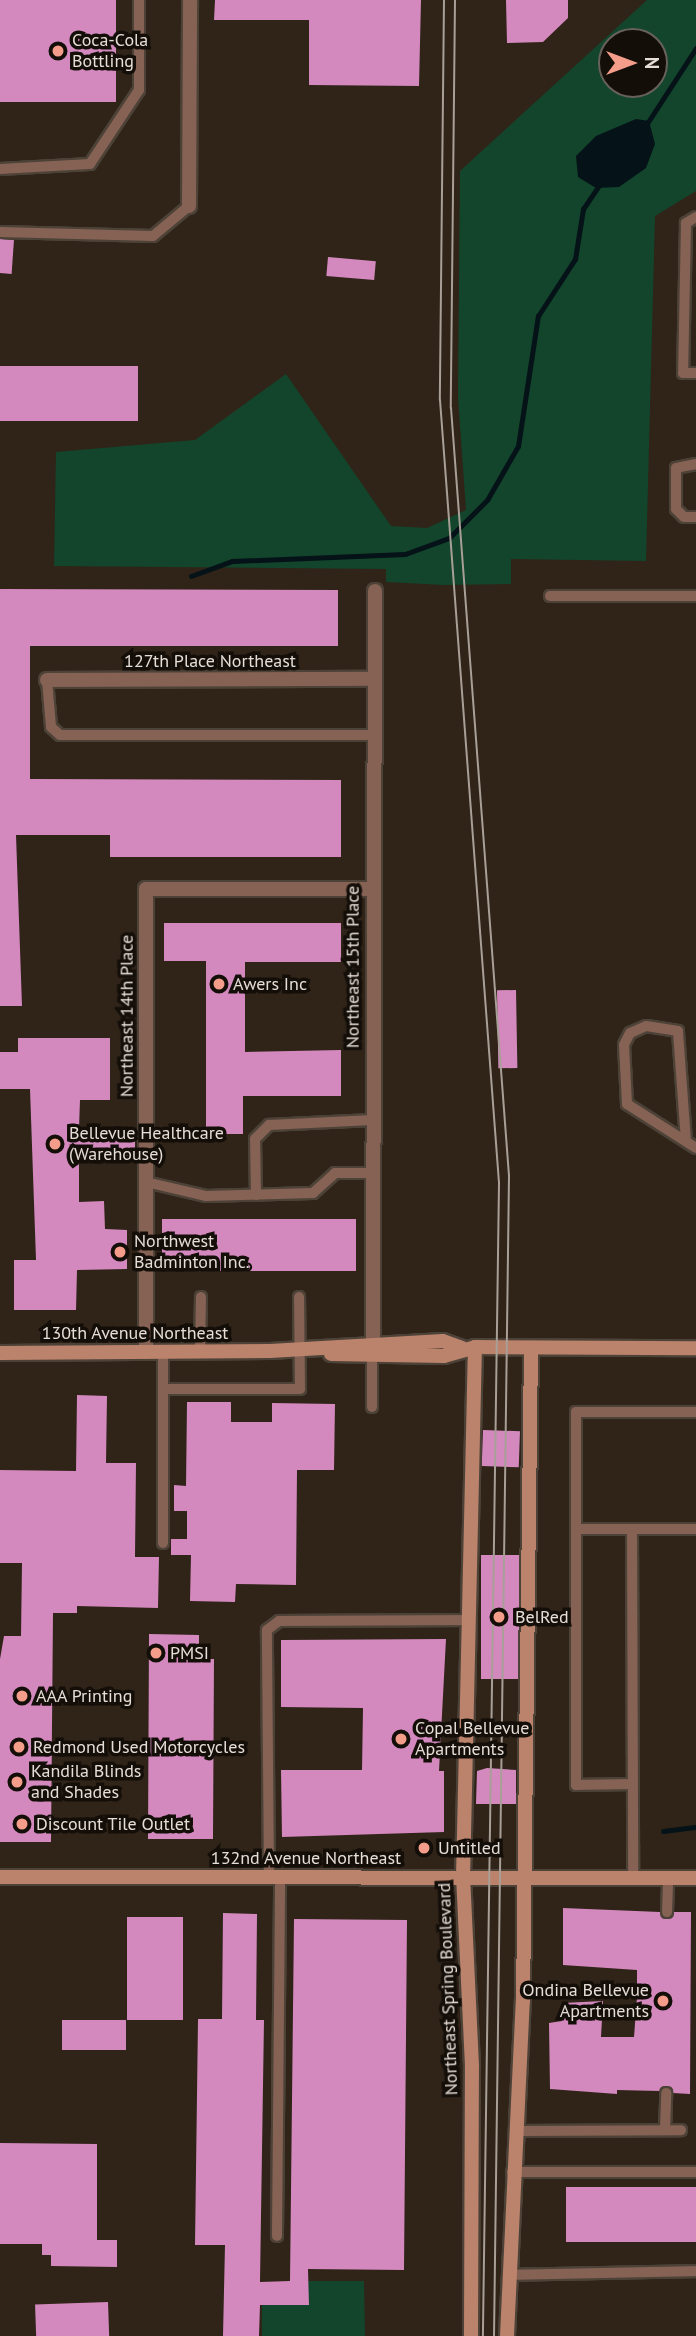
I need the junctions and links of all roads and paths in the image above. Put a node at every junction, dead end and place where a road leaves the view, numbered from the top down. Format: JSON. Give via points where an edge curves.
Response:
{"nodes":[{"id":1,"x":139,"y":0,"type":"edge"},
{"id":2,"x":190,"y":0,"type":"edge"},
{"id":3,"x":0,"y":169,"type":"edge"},
{"id":4,"x":189,"y":206,"type":"joint"},
{"id":5,"x":696,"y":217,"type":"edge"},
{"id":6,"x":0,"y":232,"type":"edge"},
{"id":7,"x":696,"y":373,"type":"edge"},
{"id":8,"x":696,"y":464,"type":"edge"},
{"id":9,"x":696,"y":517,"type":"edge"},
{"id":10,"x":375,"y":591,"type":"dead end"},
{"id":11,"x":550,"y":596,"type":"dead end"},
{"id":12,"x":696,"y":596,"type":"edge"},
{"id":13,"x":373,"y":679,"type":"junction"},
{"id":14,"x":47,"y":680,"type":"joint"},
{"id":15,"x":373,"y":735,"type":"junction"},
{"id":16,"x":373,"y":889,"type":"junction"},
{"id":17,"x":372,"y":1120,"type":"junction"},
{"id":18,"x":686,"y":1141,"type":"junction"},
{"id":19,"x":696,"y":1148,"type":"edge"},
{"id":20,"x":372,"y":1172,"type":"junction"},
{"id":21,"x":146,"y":1182,"type":"junction"},
{"id":22,"x":256,"y":1195,"type":"junction"},
{"id":23,"x":201,"y":1297,"type":"dead end"},
{"id":24,"x":299,"y":1297,"type":"dead end"},
{"id":25,"x":468,"y":1348,"type":"junction"},
{"id":26,"x":531,"y":1348,"type":"junction"},
{"id":27,"x":696,"y":1348,"type":"edge"},
{"id":28,"x":372,"y":1349,"type":"junction"},
{"id":29,"x":299,"y":1351,"type":"junction"},
{"id":30,"x":146,"y":1352,"type":"junction"},
{"id":31,"x":163,"y":1352,"type":"junction"},
{"id":32,"x":200,"y":1352,"type":"junction"},
{"id":33,"x":0,"y":1353,"type":"edge"},
{"id":34,"x":163,"y":1389,"type":"junction"},
{"id":35,"x":372,"y":1407,"type":"dead end"},
{"id":36,"x":696,"y":1412,"type":"edge"},
{"id":37,"x":576,"y":1529,"type":"junction"},
{"id":38,"x":632,"y":1529,"type":"junction"},
{"id":39,"x":696,"y":1529,"type":"edge"},
{"id":40,"x":163,"y":1543,"type":"dead end"},
{"id":41,"x":470,"y":1620,"type":"junction"},
{"id":42,"x":629,"y":1784,"type":"junction"},
{"id":43,"x":274,"y":1876,"type":"junction"},
{"id":44,"x":0,"y":1877,"type":"edge"},
{"id":45,"x":463,"y":1878,"type":"junction"},
{"id":46,"x":526,"y":1878,"type":"junction"},
{"id":47,"x":633,"y":1878,"type":"junction"},
{"id":48,"x":668,"y":1878,"type":"junction"},
{"id":49,"x":696,"y":1878,"type":"edge"},
{"id":50,"x":667,"y":1912,"type":"dead end"},
{"id":51,"x":666,"y":2093,"type":"dead end"},
{"id":52,"x":665,"y":2130,"type":"junction"},
{"id":53,"x":681,"y":2130,"type":"dead end"},
{"id":54,"x":516,"y":2132,"type":"junction"},
{"id":55,"x":512,"y":2172,"type":"junction"},
{"id":56,"x":696,"y":2172,"type":"edge"},
{"id":57,"x":277,"y":2236,"type":"dead end"},
{"id":58,"x":696,"y":2271,"type":"edge"},
{"id":59,"x":508,"y":2275,"type":"junction"},
{"id":60,"x":471,"y":2336,"type":"edge"},
{"id":61,"x":507,"y":2336,"type":"edge"}],
"edges":[{"from":1,"to":3,"type":"lane","via":[[139,90],[90,164]]},
{"from":2,"to":4,"type":"street"},
{"from":4,"to":6,"type":"lane","via":[[153,236]]},
{"from":5,"to":7,"type":"lane","via":[[687,223],[683,373]]},
{"from":8,"to":9,"type":"lane","via":[[676,468],[676,509],[684,517]]},
{"from":10,"to":13,"type":"street","name":"Northeast 15th Place"},
{"from":11,"to":12,"type":"lane"},
{"from":13,"to":14,"type":"street","name":"127th Place Northeast"},
{"from":13,"to":15,"type":"street","name":"Northeast 15th Place"},
{"from":14,"to":15,"type":"lane","via":[[51,727],[60,735]]},
{"from":15,"to":16,"type":"street","name":"Northeast 15th Place"},
{"from":16,"to":17,"type":"street","name":"Northeast 15th Place"},
{"from":16,"to":21,"type":"street","name":"Northeast 14th Place","via":[[146,889]]},
{"from":17,"to":20,"type":"street","name":"Northeast 15th Place"},
{"from":17,"to":22,"type":"lane","via":[[269,1125],[255,1139]]},
{"from":18,"to":18,"type":"lane","via":[[627,1104],[624,1045],[630,1033],[646,1026],[678,1031]]},
{"from":18,"to":19,"type":"lane"},
{"from":20,"to":22,"type":"lane","via":[[335,1173],[313,1193]]},
{"from":20,"to":28,"type":"street","name":"Northeast 15th Place"},
{"from":21,"to":22,"type":"lane","via":[[206,1196]]},
{"from":21,"to":30,"type":"street","name":"Northeast 14th Place"},
{"from":23,"to":32,"type":"lane"},
{"from":24,"to":29,"type":"lane"},
{"from":25,"to":26,"type":"street","name":"130th Avenue Northeast"},
{"from":25,"to":28,"type":"street","name":"130th Avenue Northeast","via":[[444,1356]]},
{"from":25,"to":41,"type":"street","name":"Northeast Spring Boulevard"},
{"from":26,"to":27,"type":"street","name":"130th Avenue Northeast"},
{"from":26,"to":46,"type":"street"},
{"from":28,"to":29,"type":"street","name":"130th Avenue Northeast"},
{"from":28,"to":35,"type":"lane"},
{"from":29,"to":32,"type":"street","name":"130th Avenue Northeast"},
{"from":29,"to":34,"type":"lane","via":[[300,1389]]},
{"from":30,"to":31,"type":"street","name":"130th Avenue Northeast"},
{"from":30,"to":33,"type":"street","name":"130th Avenue Northeast"},
{"from":31,"to":32,"type":"street","name":"130th Avenue Northeast"},
{"from":31,"to":34,"type":"lane"},
{"from":34,"to":40,"type":"lane"},
{"from":36,"to":37,"type":"lane","via":[[576,1412]]},
{"from":37,"to":38,"type":"lane"},
{"from":37,"to":42,"type":"lane","via":[[576,1785]]},
{"from":38,"to":39,"type":"lane"},
{"from":38,"to":42,"type":"lane"},
{"from":41,"to":43,"type":"lane","via":[[279,1621],[267,1630]]},
{"from":41,"to":45,"type":"street","name":"Northeast Spring Boulevard"},
{"from":42,"to":47,"type":"lane"},
{"from":43,"to":44,"type":"street","name":"132nd Avenue Northeast"},
{"from":43,"to":45,"type":"street","name":"132nd Avenue Northeast"},
{"from":43,"to":57,"type":"lane"},
{"from":45,"to":46,"type":"street","name":"132nd Avenue Northeast"},
{"from":45,"to":60,"type":"street","name":"Northeast Spring Boulevard","via":[[472,2066]]},
{"from":46,"to":47,"type":"street","name":"132nd Avenue Northeast"},
{"from":46,"to":54,"type":"street"},
{"from":47,"to":48,"type":"street","name":"132nd Avenue Northeast"},
{"from":48,"to":49,"type":"street","name":"132nd Avenue Northeast"},
{"from":48,"to":50,"type":"lane"},
{"from":51,"to":52,"type":"lane"},
{"from":52,"to":53,"type":"lane"},
{"from":52,"to":54,"type":"lane"},
{"from":54,"to":55,"type":"street"},
{"from":55,"to":56,"type":"lane"},
{"from":55,"to":59,"type":"street"},
{"from":58,"to":59,"type":"lane"},
{"from":59,"to":61,"type":"street"}]}
